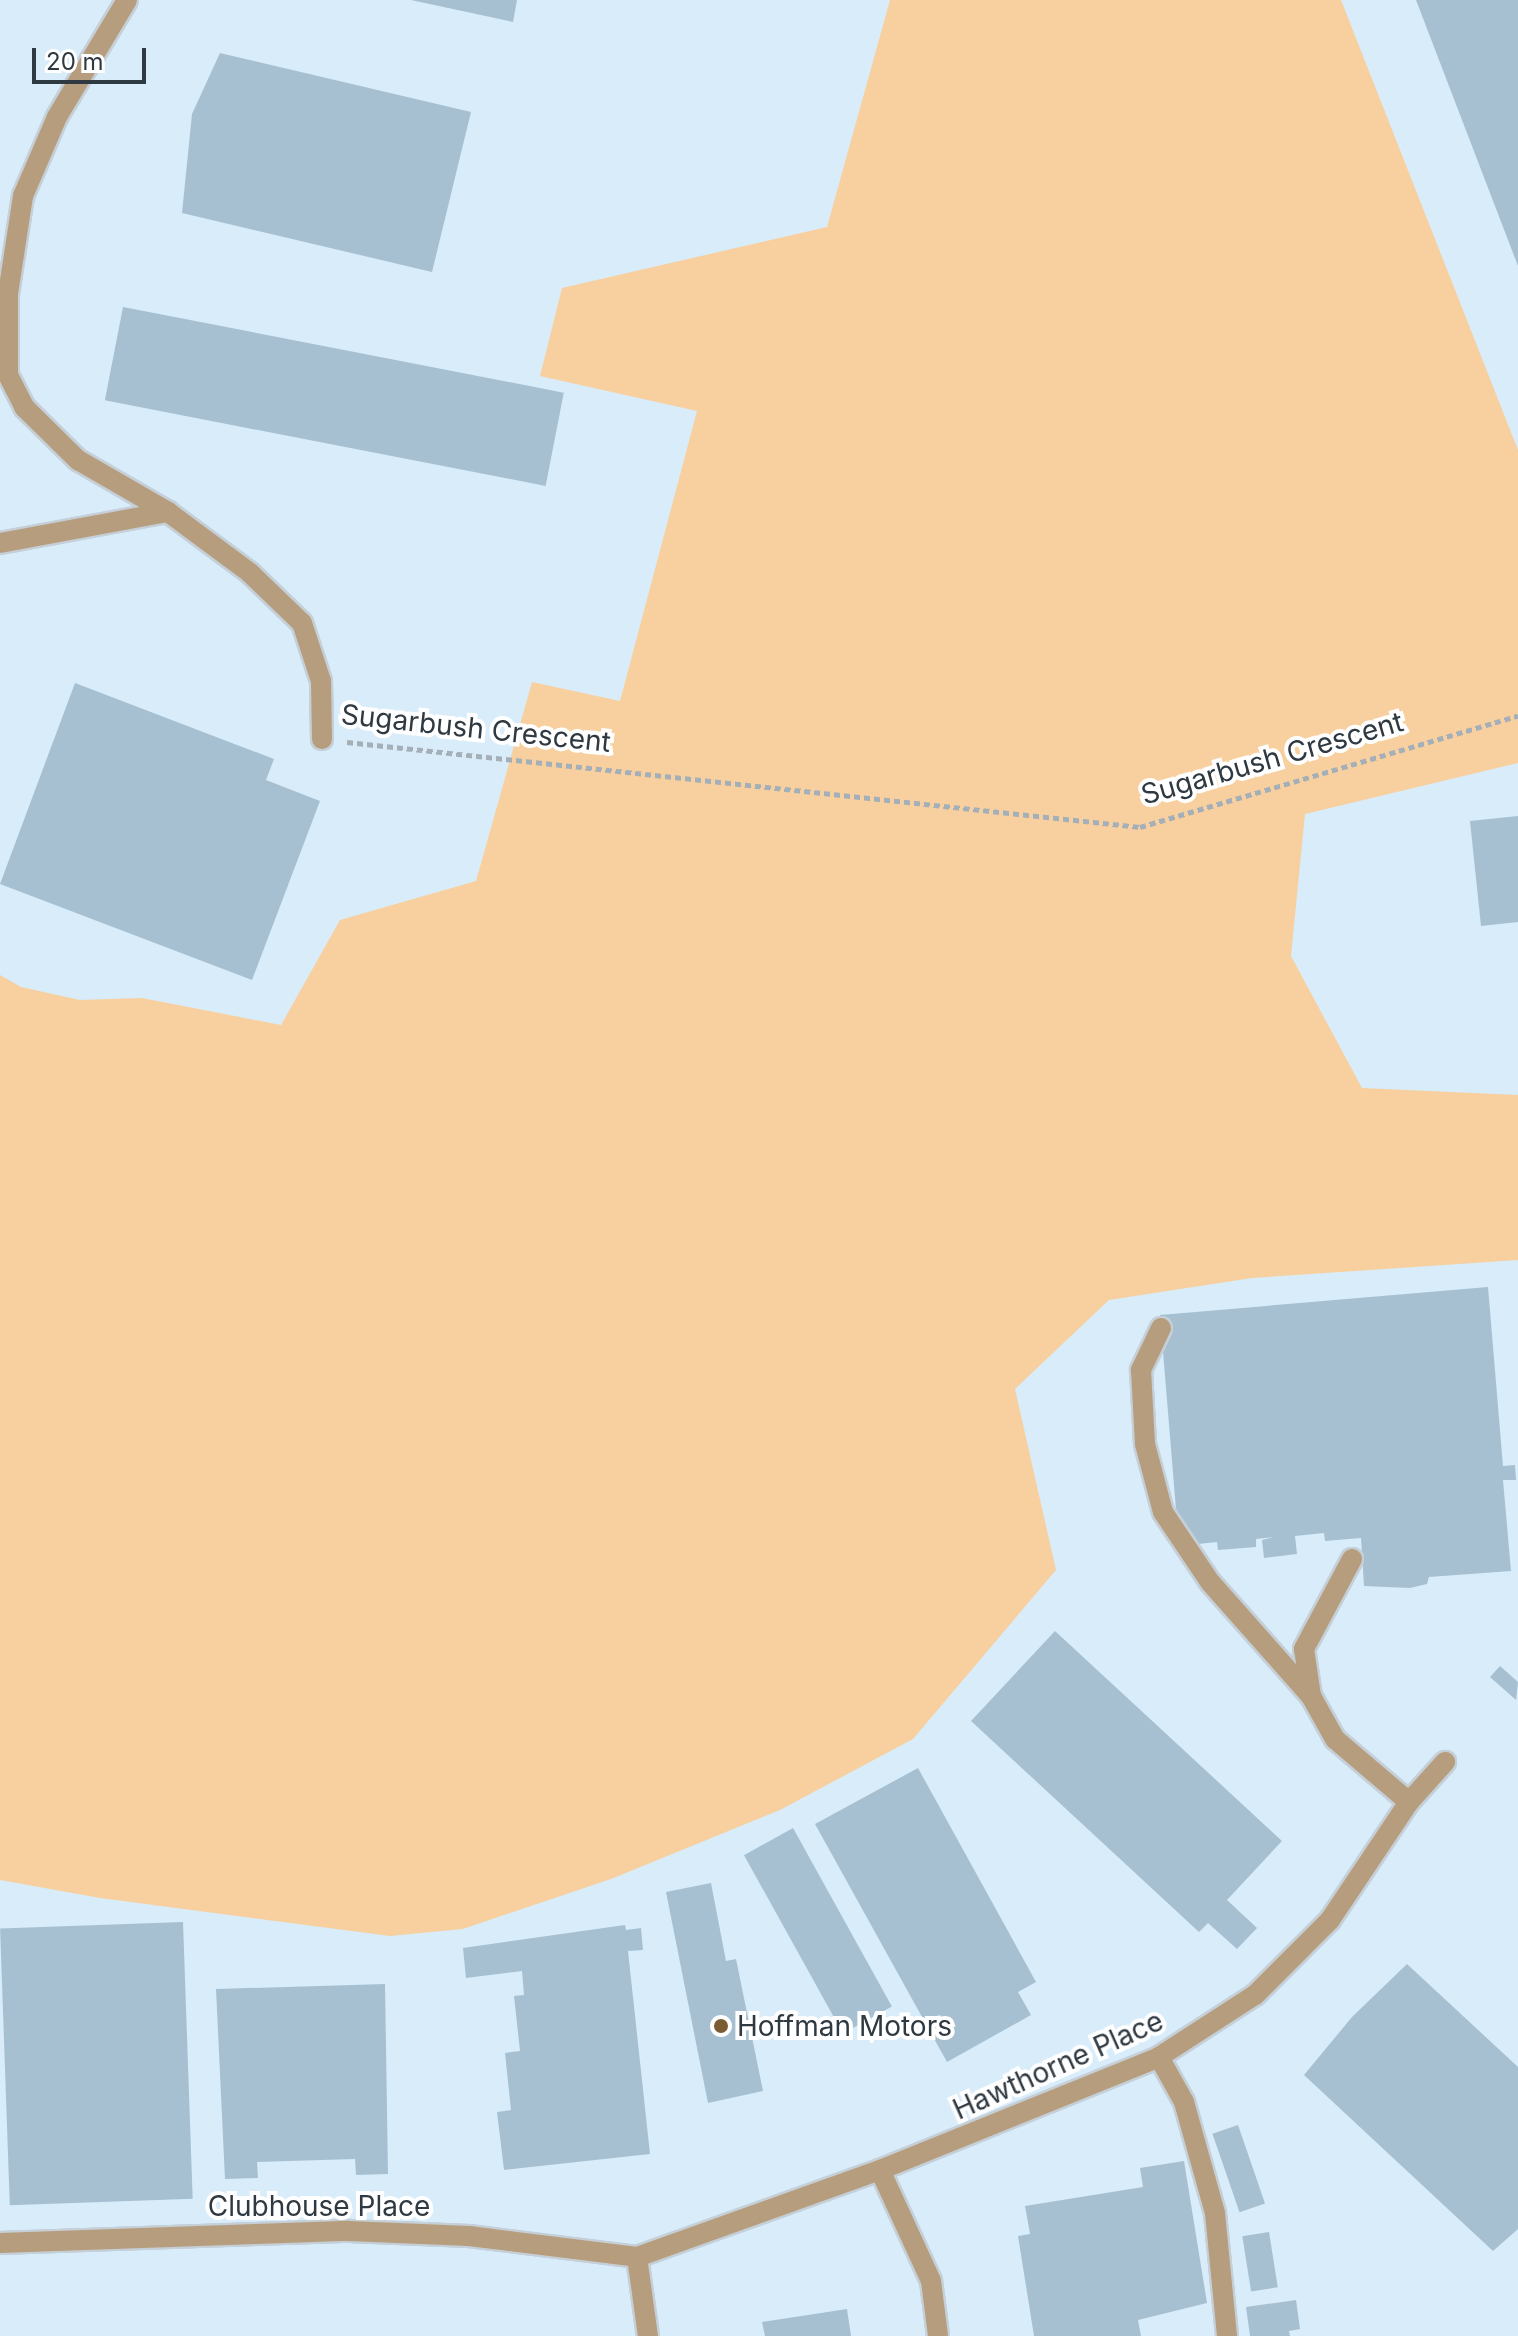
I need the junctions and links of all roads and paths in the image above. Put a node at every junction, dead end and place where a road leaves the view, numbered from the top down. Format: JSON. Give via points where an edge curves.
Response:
{"nodes":[{"id":1,"x":127,"y":0,"type":"edge"},
{"id":2,"x":4,"y":375,"type":"edge"},
{"id":3,"x":168,"y":512,"type":"junction"},
{"id":4,"x":0,"y":543,"type":"edge"},
{"id":5,"x":1518,"y":716,"type":"edge"},
{"id":6,"x":322,"y":739,"type":"joint"},
{"id":7,"x":1161,"y":1328,"type":"dead end"},
{"id":8,"x":1352,"y":1559,"type":"dead end"},
{"id":9,"x":1311,"y":1696,"type":"junction"},
{"id":10,"x":1445,"y":1762,"type":"dead end"},
{"id":11,"x":1409,"y":1802,"type":"junction"},
{"id":12,"x":1159,"y":2057,"type":"junction"},
{"id":13,"x":880,"y":2170,"type":"junction"},
{"id":14,"x":0,"y":2243,"type":"edge"},
{"id":15,"x":637,"y":2257,"type":"junction"},
{"id":16,"x":648,"y":2336,"type":"edge"},
{"id":17,"x":938,"y":2336,"type":"edge"},
{"id":18,"x":1227,"y":2336,"type":"edge"}],
"edges":[{"from":1,"to":2,"type":"lane","name":"Sugarbush Crescent","via":[[57,117],[23,196],[8,294]]},
{"from":2,"to":3,"type":"lane","name":"Sugarbush Crescent","via":[[24,407],[78,460]]},
{"from":3,"to":4,"type":"lane"},
{"from":3,"to":6,"type":"lane","name":"Sugarbush Crescent","via":[[250,573],[302,623],[321,681]]},
{"from":5,"to":6,"type":"path","name":"Sugarbush Crescent","via":[[1140,827]]},
{"from":7,"to":9,"type":"lane","via":[[1141,1370],[1145,1444],[1163,1512],[1210,1582]]},
{"from":8,"to":9,"type":"lane","via":[[1304,1649]]},
{"from":9,"to":11,"type":"lane","via":[[1335,1739]]},
{"from":10,"to":11,"type":"lane","name":"Hawthorne Place"},
{"from":11,"to":12,"type":"lane","name":"Hawthorne Place","via":[[1330,1920],[1255,1995]]},
{"from":12,"to":13,"type":"lane","name":"Hawthorne Place"},
{"from":12,"to":18,"type":"lane","via":[[1184,2102],[1215,2213]]},
{"from":13,"to":15,"type":"lane","name":"Hawthorne Place"},
{"from":13,"to":17,"type":"lane","via":[[931,2281]]},
{"from":14,"to":15,"type":"lane","name":"Clubhouse Place","via":[[349,2231],[469,2236]]},
{"from":15,"to":16,"type":"lane"}]}
